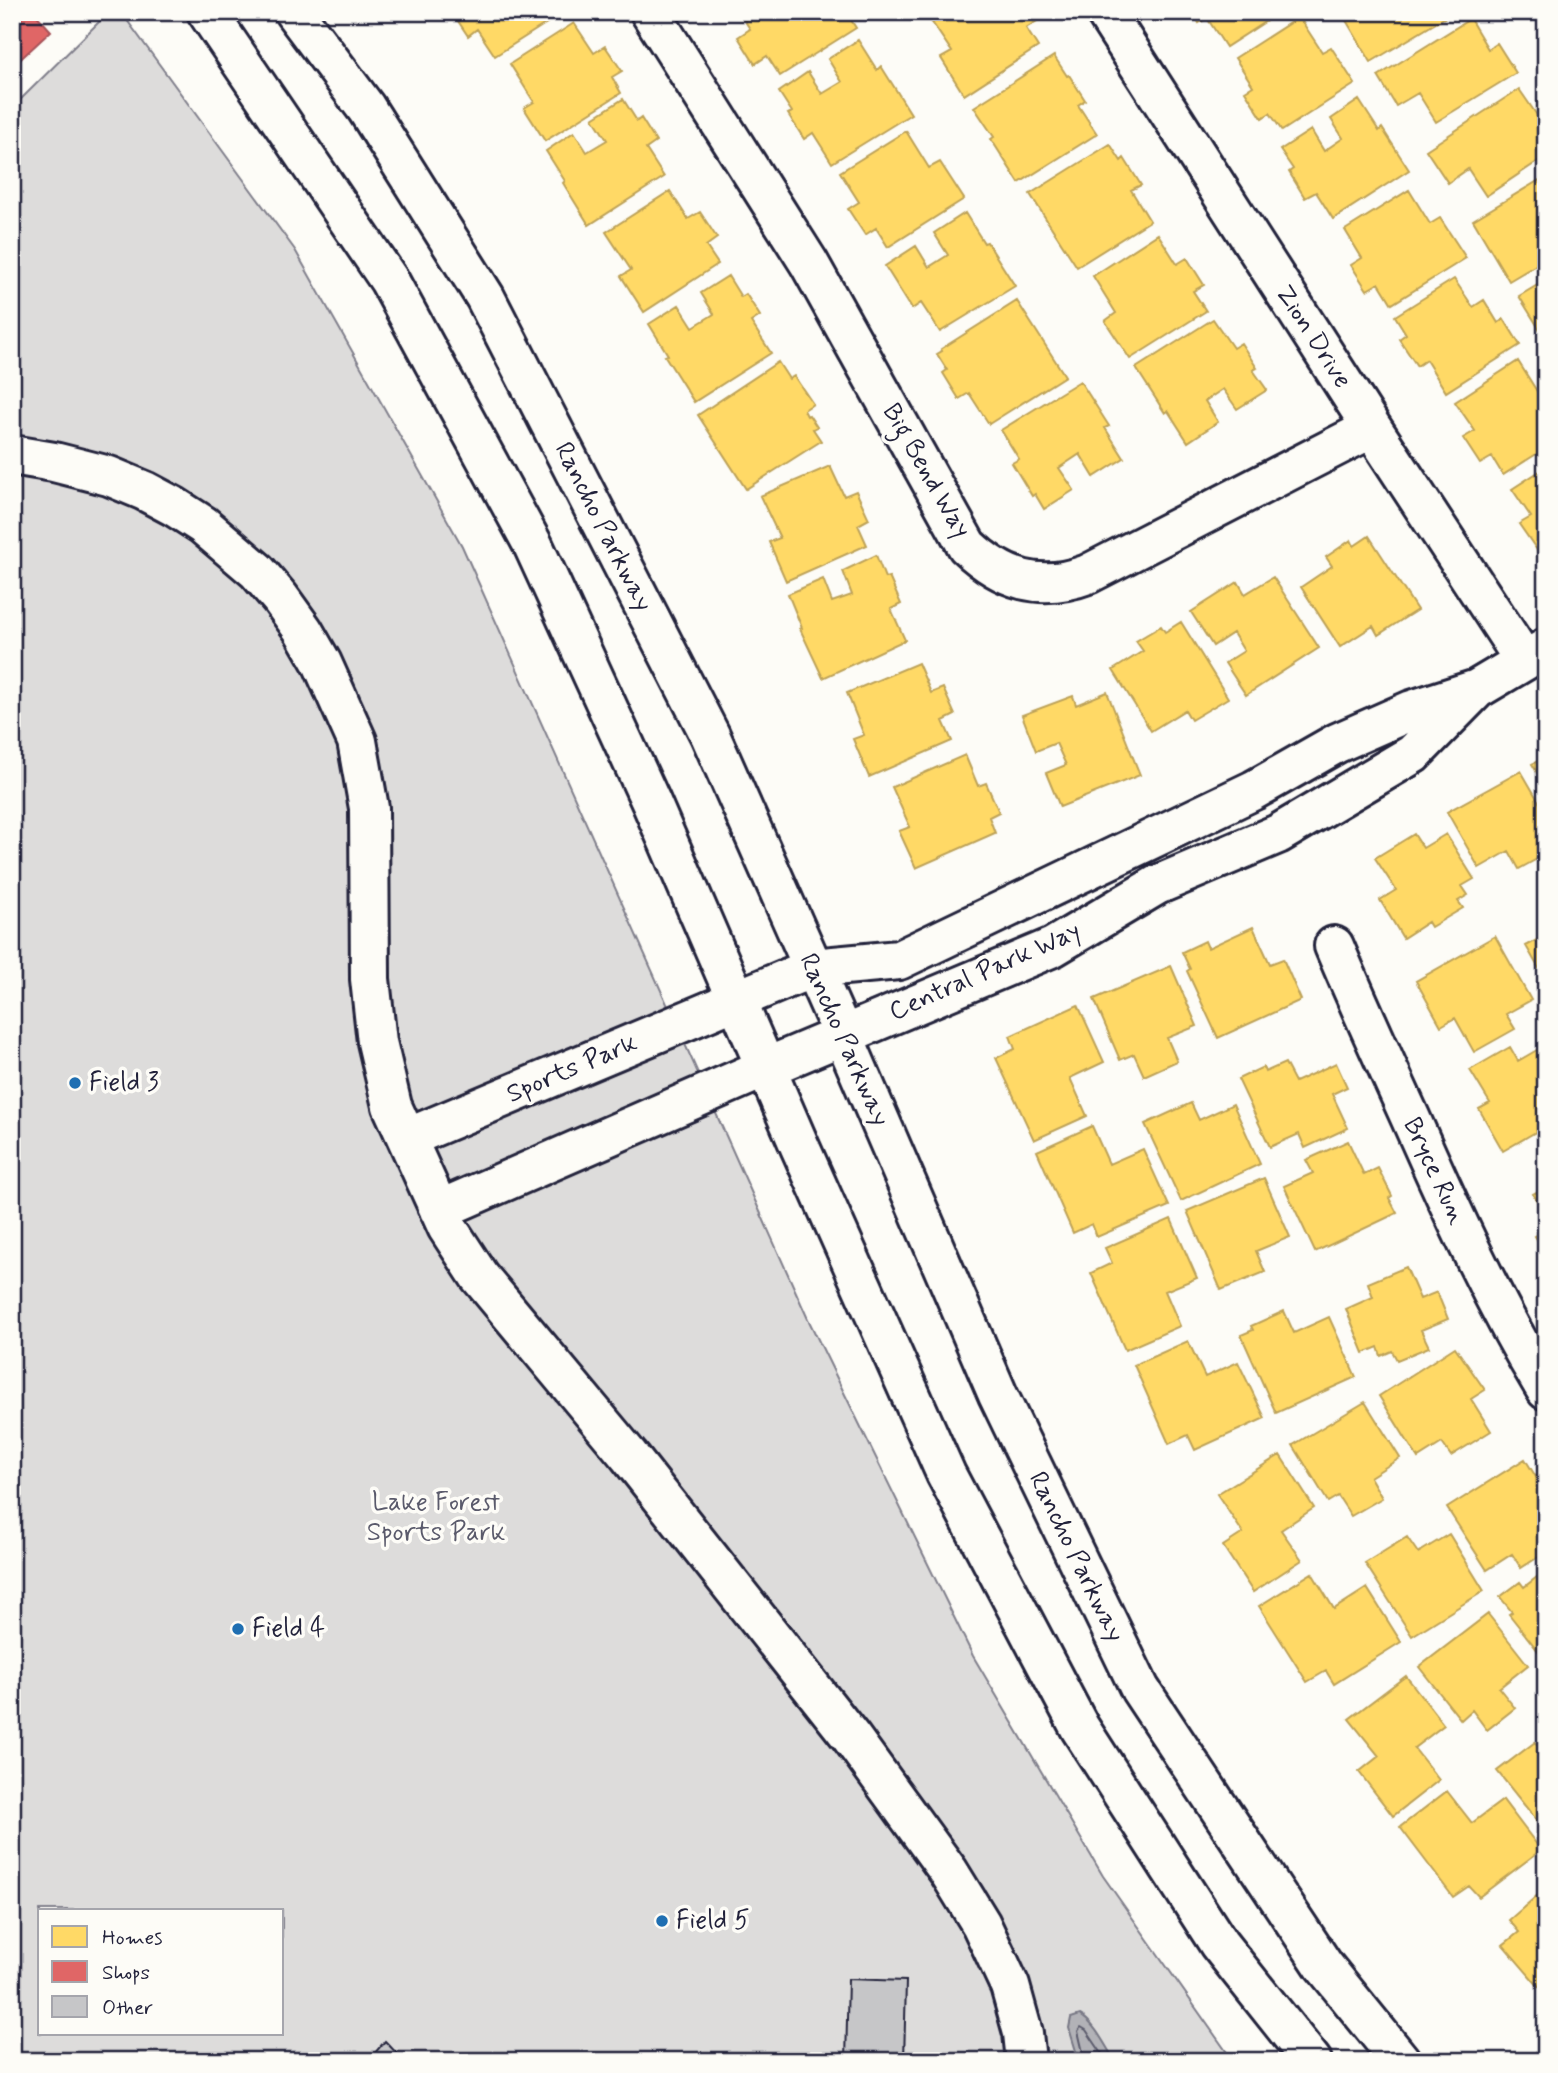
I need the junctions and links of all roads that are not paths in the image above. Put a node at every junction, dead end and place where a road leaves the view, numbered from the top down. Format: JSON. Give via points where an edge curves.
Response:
{"nodes":[{"id":1,"x":207,"y":12,"type":"edge"},
{"id":2,"x":294,"y":12,"type":"edge"},
{"id":3,"x":650,"y":12,"type":"edge"},
{"id":4,"x":1105,"y":12,"type":"edge"},
{"id":5,"x":1372,"y":428,"type":"junction"},
{"id":6,"x":12,"y":455,"type":"edge"},
{"id":7,"x":1535,"y":654,"type":"edge"},
{"id":8,"x":1477,"y":689,"type":"junction"},
{"id":9,"x":1254,"y":790,"type":"junction"},
{"id":10,"x":1278,"y":834,"type":"junction"},
{"id":11,"x":1334,"y":946,"type":"dead end"},
{"id":12,"x":812,"y":968,"type":"junction"},
{"id":13,"x":736,"y":1001,"type":"junction"},
{"id":14,"x":843,"y":1035,"type":"junction"},
{"id":15,"x":765,"y":1068,"type":"junction"},
{"id":16,"x":407,"y":1138,"type":"junction"},
{"id":17,"x":439,"y":1210,"type":"junction"},
{"id":18,"x":1546,"y":1390,"type":"edge"},
{"id":19,"x":1303,"y":2052,"type":"edge"},
{"id":20,"x":1026,"y":2061,"type":"edge"},
{"id":21,"x":1401,"y":2061,"type":"edge"}],
"edges":[{"from":1,"to":13,"type":"street","via":[[389,280],[533,545]]},
{"from":2,"to":12,"type":"street","name":"Rancho Parkway","via":[[366,108],[485,298],[710,735]]},
{"from":3,"to":5,"type":"street","name":"Big Bend Way","via":[[809,263],[967,546],[994,568],[1041,583],[1080,577]]},
{"from":4,"to":5,"type":"street","name":"Zion Drive"},
{"from":5,"to":7,"type":"street","name":"Zion Drive"},
{"from":6,"to":16,"type":"street","via":[[109,476],[175,507],[257,571],[303,630],[357,741],[369,807],[370,979],[377,1042],[392,1106]]},
{"from":7,"to":8,"type":"street","name":"Central Park Way"},
{"from":8,"to":9,"type":"street","name":"Central Park Way","via":[[1412,710],[1337,743]]},
{"from":8,"to":10,"type":"street","name":"Central Park Way","via":[[1413,754]]},
{"from":9,"to":10,"type":"street"},
{"from":9,"to":12,"type":"street","name":"Central Park Way","via":[[899,960]]},
{"from":10,"to":14,"type":"street","name":"Central Park Way","via":[[1157,884],[1053,947]]},
{"from":11,"to":18,"type":"street","name":"Bryce Run","via":[[1464,1236]]},
{"from":12,"to":13,"type":"street","name":"Central Park Way"},
{"from":12,"to":14,"type":"street","name":"Rancho Parkway"},
{"from":13,"to":15,"type":"street"},
{"from":13,"to":16,"type":"street","name":"Sports Park"},
{"from":14,"to":15,"type":"street","name":"Central Park Way"},
{"from":14,"to":21,"type":"street","name":"Rancho Parkway","via":[[998,1395],[1140,1689],[1324,1966]]},
{"from":15,"to":17,"type":"street"},
{"from":15,"to":19,"type":"street","via":[[946,1474],[1080,1728],[1219,1944]]},
{"from":16,"to":17,"type":"street"},
{"from":17,"to":20,"type":"street","via":[[480,1276],[842,1726],[949,1872],[981,1924],[1010,1986]]}]}
